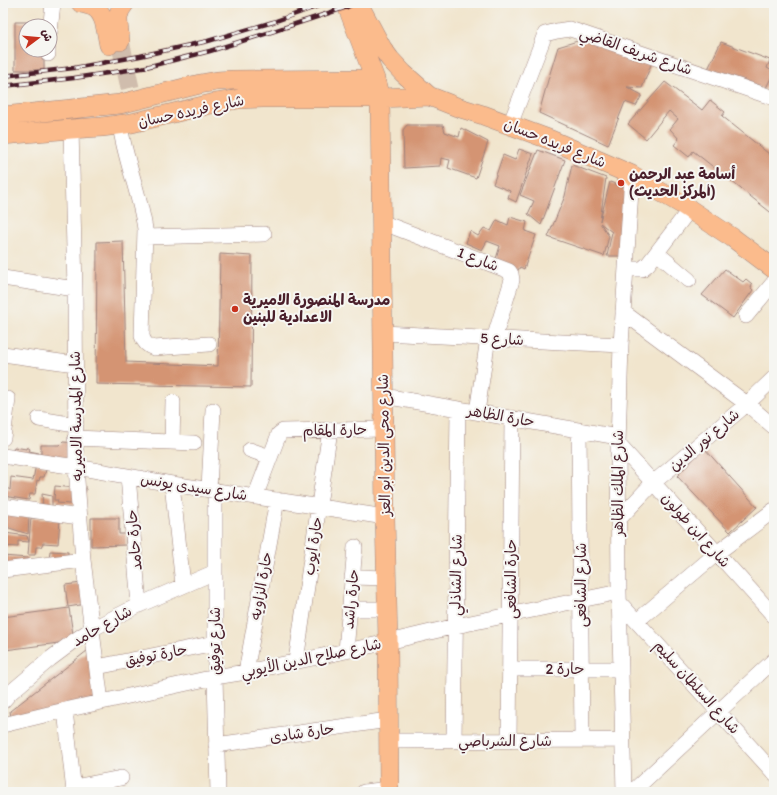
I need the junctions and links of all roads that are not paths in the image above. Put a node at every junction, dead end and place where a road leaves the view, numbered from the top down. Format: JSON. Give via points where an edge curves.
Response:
{"nodes":[{"id":1,"x":53,"y":3,"type":"edge"},
{"id":2,"x":82,"y":3,"type":"edge"},
{"id":3,"x":125,"y":3,"type":"edge"},
{"id":4,"x":346,"y":3,"type":"edge"},
{"id":5,"x":358,"y":3,"type":"edge"},
{"id":6,"x":51,"y":18,"type":"edge"},
{"id":7,"x":375,"y":79,"type":"junction"},
{"id":8,"x":429,"y":96,"type":"junction"},
{"id":9,"x":380,"y":98,"type":"junction"},
{"id":10,"x":774,"y":98,"type":"edge"},
{"id":11,"x":3,"y":116,"type":"edge"},
{"id":12,"x":120,"y":125,"type":"junction"},
{"id":13,"x":510,"y":125,"type":"junction"},
{"id":14,"x":71,"y":129,"type":"junction"},
{"id":15,"x":3,"y":135,"type":"edge"},
{"id":16,"x":632,"y":175,"type":"junction"},
{"id":17,"x":690,"y":209,"type":"junction"},
{"id":18,"x":381,"y":222,"type":"junction"},
{"id":19,"x":264,"y":234,"type":"dead end"},
{"id":20,"x":145,"y":237,"type":"junction"},
{"id":21,"x":657,"y":252,"type":"junction"},
{"id":22,"x":626,"y":269,"type":"junction"},
{"id":23,"x":774,"y":269,"type":"edge"},
{"id":24,"x":3,"y":278,"type":"edge"},
{"id":25,"x":689,"y":280,"type":"dead end"},
{"id":26,"x":774,"y":282,"type":"edge"},
{"id":27,"x":75,"y":288,"type":"junction"},
{"id":28,"x":623,"y":312,"type":"junction"},
{"id":29,"x":746,"y":316,"type":"dead end"},
{"id":30,"x":383,"y":333,"type":"junction"},
{"id":31,"x":491,"y":338,"type":"junction"},
{"id":32,"x":209,"y":344,"type":"dead end"},
{"id":33,"x":621,"y":345,"type":"junction"},
{"id":34,"x":3,"y":354,"type":"edge"},
{"id":35,"x":75,"y":364,"type":"junction"},
{"id":36,"x":774,"y":378,"type":"edge"},
{"id":37,"x":384,"y":396,"type":"junction"},
{"id":38,"x":8,"y":399,"type":"dead end"},
{"id":39,"x":173,"y":402,"type":"dead end"},
{"id":40,"x":747,"y":404,"type":"junction"},
{"id":41,"x":458,"y":409,"type":"junction"},
{"id":42,"x":213,"y":410,"type":"dead end"},
{"id":43,"x":477,"y":412,"type":"junction"},
{"id":44,"x":512,"y":418,"type":"junction"},
{"id":45,"x":39,"y":419,"type":"dead end"},
{"id":46,"x":774,"y":427,"type":"edge"},
{"id":47,"x":384,"y":429,"type":"junction"},
{"id":48,"x":330,"y":430,"type":"junction"},
{"id":49,"x":580,"y":430,"type":"junction"},
{"id":50,"x":75,"y":431,"type":"junction"},
{"id":51,"x":3,"y":438,"type":"edge"},
{"id":52,"x":618,"y":440,"type":"junction"},
{"id":53,"x":172,"y":442,"type":"junction"},
{"id":54,"x":194,"y":443,"type":"dead end"},
{"id":55,"x":250,"y":450,"type":"dead end"},
{"id":56,"x":3,"y":456,"type":"edge"},
{"id":57,"x":270,"y":457,"type":"junction"},
{"id":58,"x":76,"y":467,"type":"junction"},
{"id":59,"x":128,"y":476,"type":"junction"},
{"id":60,"x":653,"y":483,"type":"junction"},
{"id":61,"x":172,"y":484,"type":"junction"},
{"id":62,"x":212,"y":490,"type":"junction"},
{"id":63,"x":255,"y":497,"type":"junction"},
{"id":64,"x":277,"y":500,"type":"junction"},
{"id":65,"x":3,"y":506,"type":"edge"},
{"id":66,"x":319,"y":506,"type":"junction"},
{"id":67,"x":774,"y":510,"type":"edge"},
{"id":68,"x":80,"y":517,"type":"junction"},
{"id":69,"x":385,"y":517,"type":"junction"},
{"id":70,"x":618,"y":520,"type":"junction"},
{"id":71,"x":355,"y":546,"type":"dead end"},
{"id":72,"x":717,"y":553,"type":"junction"},
{"id":73,"x":83,"y":560,"type":"junction"},
{"id":74,"x":3,"y":570,"type":"edge"},
{"id":75,"x":215,"y":572,"type":"junction"},
{"id":76,"x":352,"y":577,"type":"junction"},
{"id":77,"x":387,"y":578,"type":"junction"},
{"id":78,"x":183,"y":585,"type":"junction"},
{"id":79,"x":619,"y":597,"type":"junction"},
{"id":80,"x":581,"y":600,"type":"junction"},
{"id":81,"x":139,"y":605,"type":"junction"},
{"id":82,"x":350,"y":609,"type":"junction"},
{"id":83,"x":387,"y":609,"type":"junction"},
{"id":84,"x":511,"y":615,"type":"junction"},
{"id":85,"x":774,"y":616,"type":"edge"},
{"id":86,"x":637,"y":621,"type":"junction"},
{"id":87,"x":456,"y":626,"type":"junction"},
{"id":88,"x":92,"y":630,"type":"junction"},
{"id":89,"x":388,"y":642,"type":"junction"},
{"id":90,"x":215,"y":643,"type":"junction"},
{"id":91,"x":346,"y":651,"type":"junction"},
{"id":92,"x":774,"y":660,"type":"edge"},
{"id":93,"x":296,"y":661,"type":"junction"},
{"id":94,"x":97,"y":667,"type":"junction"},
{"id":95,"x":510,"y":669,"type":"junction"},
{"id":96,"x":581,"y":669,"type":"junction"},
{"id":97,"x":621,"y":669,"type":"junction"},
{"id":98,"x":246,"y":672,"type":"junction"},
{"id":99,"x":215,"y":677,"type":"junction"},
{"id":100,"x":3,"y":701,"type":"edge"},
{"id":101,"x":101,"y":702,"type":"junction"},
{"id":102,"x":66,"y":710,"type":"junction"},
{"id":103,"x":718,"y":711,"type":"junction"},
{"id":104,"x":388,"y":720,"type":"junction"},
{"id":105,"x":3,"y":725,"type":"edge"},
{"id":106,"x":582,"y":740,"type":"junction"},
{"id":107,"x":622,"y":740,"type":"junction"},
{"id":108,"x":388,"y":741,"type":"junction"},
{"id":109,"x":454,"y":741,"type":"junction"},
{"id":110,"x":509,"y":741,"type":"junction"},
{"id":111,"x":216,"y":745,"type":"junction"},
{"id":112,"x":774,"y":773,"type":"edge"},
{"id":113,"x":121,"y":778,"type":"dead end"},
{"id":114,"x":74,"y":790,"type":"edge"},
{"id":115,"x":389,"y":790,"type":"edge"},
{"id":116,"x":218,"y":792,"type":"edge"},
{"id":117,"x":364,"y":792,"type":"edge"},
{"id":118,"x":624,"y":792,"type":"edge"},
{"id":119,"x":632,"y":792,"type":"edge"}],
"edges":[{"from":1,"to":6,"type":"street"},
{"from":2,"to":3,"type":"main road","via":[[95,7],[100,13],[115,43],[119,9]]},
{"from":4,"to":7,"type":"main road","name":"شارع محى الدين ابو العز"},
{"from":5,"to":8,"type":"main road","via":[[390,59]]},
{"from":7,"to":9,"type":"main road","name":"شارع محى الدين ابو العز"},
{"from":7,"to":11,"type":"main road","name":"شارع فريده حسان","via":[[217,81]]},
{"from":8,"to":9,"type":"main road","name":"شارع فريده حسان"},
{"from":8,"to":13,"type":"main road","name":"شارع فريده حسان"},
{"from":9,"to":12,"type":"main road","name":"شارع فريده حسان","via":[[239,99]]},
{"from":9,"to":18,"type":"main road","name":"شارع محى الدين ابو العز"},
{"from":10,"to":13,"type":"street","name":"شارع شريف القاضي","via":[[570,29],[545,34]]},
{"from":12,"to":14,"type":"main road","name":"شارع فريده حسان"},
{"from":12,"to":20,"type":"street","via":[[122,142],[142,214]]},
{"from":13,"to":16,"type":"main road","name":"شارع فريده حسان"},
{"from":14,"to":15,"type":"main road","name":"شارع فريده حسان"},
{"from":14,"to":27,"type":"street","name":"شارع المدرسة الاميريه"},
{"from":16,"to":17,"type":"main road","name":"شارع فريده حسان"},
{"from":16,"to":22,"type":"street","name":"شارع الملك الظاهر"},
{"from":17,"to":21,"type":"street"},
{"from":17,"to":23,"type":"main road","name":"شارع فريده حسان"},
{"from":18,"to":30,"type":"main road","name":"شارع محى الدين ابو العز"},
{"from":18,"to":31,"type":"street","name":"شارع 1","via":[[509,271],[512,280]]},
{"from":19,"to":20,"type":"street"},
{"from":20,"to":32,"type":"street","via":[[142,336],[144,342],[154,348]]},
{"from":21,"to":22,"type":"street","via":[[642,269]]},
{"from":21,"to":25,"type":"street"},
{"from":22,"to":28,"type":"street","name":"شارع الملك الظاهر"},
{"from":24,"to":27,"type":"street"},
{"from":26,"to":29,"type":"street"},
{"from":27,"to":35,"type":"street","name":"شارع المدرسة الاميريه"},
{"from":28,"to":33,"type":"street","name":"شارع الملك الظاهر"},
{"from":28,"to":40,"type":"street"},
{"from":30,"to":31,"type":"street","name":"شارع 5"},
{"from":30,"to":37,"type":"main road","name":"شارع محى الدين ابو العز"},
{"from":31,"to":33,"type":"street","name":"شارع 5"},
{"from":31,"to":43,"type":"street"},
{"from":33,"to":52,"type":"street","name":"شارع الملك الظاهر"},
{"from":34,"to":35,"type":"street"},
{"from":35,"to":50,"type":"street","name":"شارع المدرسة الاميريه"},
{"from":36,"to":40,"type":"street","name":"شارع نور الدين"},
{"from":37,"to":41,"type":"street","name":"حارة الظاهر"},
{"from":37,"to":47,"type":"main road","name":"شارع محى الدين ابو العز"},
{"from":38,"to":51,"type":"street"},
{"from":39,"to":53,"type":"street"},
{"from":40,"to":46,"type":"street"},
{"from":40,"to":60,"type":"street","name":"شارع نور الدين"},
{"from":41,"to":43,"type":"street","name":"حارة الظاهر"},
{"from":41,"to":87,"type":"street","name":"شارع الشاذلي"},
{"from":42,"to":62,"type":"street","name":"شارع توفيق"},
{"from":43,"to":44,"type":"street","name":"حارة الظاهر"},
{"from":44,"to":49,"type":"street","name":"حارة الظاهر"},
{"from":44,"to":84,"type":"street","name":"حارة الشافعى"},
{"from":45,"to":50,"type":"street"},
{"from":47,"to":48,"type":"street","name":"حارة المقام"},
{"from":47,"to":69,"type":"main road","name":"شارع محى الدين ابو العز"},
{"from":48,"to":57,"type":"street","name":"حارة المقام","via":[[281,432]]},
{"from":48,"to":66,"type":"street","name":"حارة ايوب"},
{"from":49,"to":52,"type":"street","name":"حارة الظاهر"},
{"from":49,"to":80,"type":"street","name":"شارع الشافعى"},
{"from":50,"to":53,"type":"street"},
{"from":50,"to":58,"type":"street","name":"شارع المدرسة الاميريه"},
{"from":52,"to":60,"type":"street","name":"شارع ابن طولون"},
{"from":52,"to":70,"type":"street","name":"شارع الملك الظاهر"},
{"from":53,"to":54,"type":"street"},
{"from":55,"to":57,"type":"street"},
{"from":56,"to":58,"type":"street","name":"شارع سيدى يونس"},
{"from":57,"to":63,"type":"street"},
{"from":58,"to":59,"type":"street","name":"شارع سيدى يونس"},
{"from":58,"to":68,"type":"street","name":"شارع المدرسة الاميريه"},
{"from":59,"to":61,"type":"street","name":"شارع سيدى يونس"},
{"from":59,"to":81,"type":"street","name":"حارة حامد"},
{"from":60,"to":70,"type":"street","name":"شارع نور الدين"},
{"from":60,"to":72,"type":"street","name":"شارع ابن طولون"},
{"from":61,"to":62,"type":"street","name":"شارع سيدى يونس"},
{"from":61,"to":78,"type":"street"},
{"from":62,"to":63,"type":"street","name":"شارع سيدى يونس"},
{"from":62,"to":75,"type":"street","name":"شارع توفيق"},
{"from":63,"to":64,"type":"street","name":"شارع سيدى يونس"},
{"from":64,"to":66,"type":"street","name":"شارع سيدى يونس"},
{"from":64,"to":98,"type":"street","name":"حارة الزاويه"},
{"from":65,"to":68,"type":"street"},
{"from":66,"to":69,"type":"street","name":"شارع سيدى يونس"},
{"from":66,"to":93,"type":"street","name":"حارة ايوب"},
{"from":67,"to":72,"type":"street"},
{"from":68,"to":73,"type":"street","name":"شارع المدرسة الاميريه"},
{"from":69,"to":77,"type":"main road","name":"شارع محى الدين ابو العز"},
{"from":70,"to":79,"type":"street","name":"شارع الملك الظاهر"},
{"from":71,"to":76,"type":"street","name":"حارة راشد"},
{"from":72,"to":85,"type":"street","name":"شارع ابن طولون"},
{"from":72,"to":86,"type":"street"},
{"from":73,"to":74,"type":"street"},
{"from":73,"to":88,"type":"street","name":"شارع المدرسة الاميريه"},
{"from":75,"to":78,"type":"street","name":"شارع حامد"},
{"from":75,"to":90,"type":"street","name":"شارع توفيق"},
{"from":76,"to":77,"type":"street"},
{"from":76,"to":82,"type":"street","name":"حارة راشد"},
{"from":77,"to":83,"type":"main road","name":"شارع محى الدين ابو العز"},
{"from":78,"to":81,"type":"street","name":"شارع حامد"},
{"from":79,"to":80,"type":"street","name":"شارع صلاح الدين الأيوبي"},
{"from":79,"to":86,"type":"street","name":"شارع السلطان سليم"},
{"from":79,"to":97,"type":"street","name":"شارع الملك الظاهر"},
{"from":80,"to":84,"type":"street","name":"شارع صلاح الدين الأيوبي"},
{"from":80,"to":96,"type":"street","name":"شارع الشافعى"},
{"from":81,"to":88,"type":"street","name":"شارع حامد"},
{"from":82,"to":83,"type":"street"},
{"from":82,"to":91,"type":"street","name":"حارة راشد"},
{"from":83,"to":89,"type":"main road","name":"شارع محى الدين ابو العز"},
{"from":84,"to":87,"type":"street","name":"شارع صلاح الدين الأيوبي"},
{"from":84,"to":95,"type":"street","name":"حارة الشافعى"},
{"from":86,"to":103,"type":"street","name":"شارع السلطان سليم"},
{"from":87,"to":89,"type":"street","name":"شارع صلاح الدين الأيوبي"},
{"from":87,"to":109,"type":"street","name":"شارع الشاذلي"},
{"from":88,"to":94,"type":"street","name":"شارع المدرسة الاميريه"},
{"from":88,"to":100,"type":"street","name":"شارع حامد","via":[[50,659]]},
{"from":89,"to":91,"type":"street","name":"شارع صلاح الدين الأيوبي"},
{"from":89,"to":104,"type":"main road","name":"شارع محى الدين ابو العز"},
{"from":90,"to":94,"type":"street","name":"حارة توفيق"},
{"from":90,"to":99,"type":"street","name":"شارع توفيق"},
{"from":91,"to":93,"type":"street","name":"شارع صلاح الدين الأيوبي"},
{"from":92,"to":103,"type":"street"},
{"from":93,"to":98,"type":"street","name":"شارع صلاح الدين الأيوبي"},
{"from":94,"to":101,"type":"street","name":"شارع المدرسة الاميريه"},
{"from":95,"to":96,"type":"street","name":"حارة 2"},
{"from":95,"to":110,"type":"street","name":"حارة الشافعى"},
{"from":96,"to":97,"type":"street","name":"حارة 2"},
{"from":96,"to":106,"type":"street","name":"شارع الشافعى"},
{"from":97,"to":107,"type":"street","name":"شارع الملك الظاهر"},
{"from":98,"to":99,"type":"street","name":"شارع صلاح الدين الأيوبي"},
{"from":99,"to":101,"type":"street","name":"شارع صلاح الدين الأيوبي"},
{"from":99,"to":111,"type":"street","name":"شارع توفيق"},
{"from":101,"to":102,"type":"street","name":"شارع صلاح الدين الأيوبي"},
{"from":102,"to":105,"type":"street","name":"شارع صلاح الدين الأيوبي"},
{"from":102,"to":114,"type":"street"},
{"from":103,"to":112,"type":"street","name":"شارع السلطان سليم"},
{"from":103,"to":119,"type":"street"},
{"from":104,"to":108,"type":"main road","name":"شارع محى الدين ابو العز"},
{"from":104,"to":111,"type":"street","name":"حارة شادى"},
{"from":106,"to":107,"type":"street","name":"شارع الشرباصي"},
{"from":106,"to":110,"type":"street","name":"شارع الشرباصي"},
{"from":107,"to":118,"type":"street","name":"شارع الملك الظاهر"},
{"from":108,"to":109,"type":"street","name":"شارع الشرباصي"},
{"from":108,"to":115,"type":"main road","name":"شارع محى الدين ابو العز"},
{"from":109,"to":110,"type":"street","name":"شارع الشرباصي"},
{"from":111,"to":116,"type":"street","name":"شارع توفيق"},
{"from":113,"to":114,"type":"street"},
{"from":115,"to":117,"type":"street"}]}
